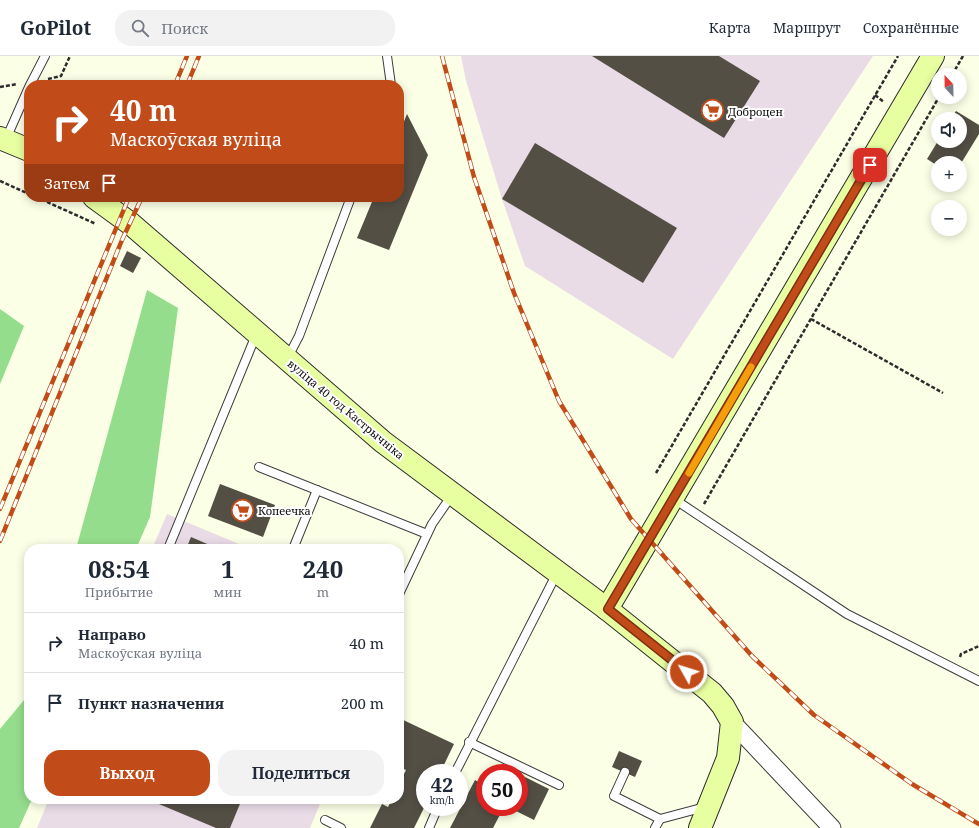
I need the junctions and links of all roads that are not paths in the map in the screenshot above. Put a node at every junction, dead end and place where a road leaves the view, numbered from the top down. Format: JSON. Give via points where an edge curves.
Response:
{"nodes":[{"id":1,"x":45,"y":56,"type":"edge"},
{"id":2,"x":387,"y":56,"type":"edge"},
{"id":3,"x":933,"y":56,"type":"edge"},
{"id":4,"x":33,"y":80,"type":"edge"},
{"id":5,"x":390,"y":80,"type":"edge"},
{"id":6,"x":24,"y":97,"type":"edge"},
{"id":7,"x":2,"y":143,"type":"edge"},
{"id":8,"x":24,"y":149,"type":"edge"},
{"id":9,"x":101,"y":202,"type":"edge"},
{"id":10,"x":349,"y":202,"type":"edge"},
{"id":11,"x":257,"y":335,"type":"junction"},
{"id":12,"x":286,"y":360,"type":"junction"},
{"id":13,"x":259,"y":467,"type":"dead end"},
{"id":14,"x":317,"y":490,"type":"junction"},
{"id":15,"x":452,"y":494,"type":"junction"},
{"id":16,"x":674,"y":499,"type":"junction"},
{"id":17,"x":427,"y":534,"type":"junction"},
{"id":18,"x":170,"y":544,"type":"edge"},
{"id":19,"x":295,"y":544,"type":"edge"},
{"id":20,"x":558,"y":572,"type":"junction"},
{"id":21,"x":404,"y":583,"type":"edge"},
{"id":22,"x":608,"y":609,"type":"junction"},
{"id":23,"x":979,"y":681,"type":"edge"},
{"id":24,"x":732,"y":722,"type":"junction"},
{"id":25,"x":469,"y":742,"type":"junction"},
{"id":26,"x":458,"y":764,"type":"edge"},
{"id":27,"x":625,"y":772,"type":"dead end"},
{"id":28,"x":559,"y":785,"type":"dead end"},
{"id":29,"x":709,"y":806,"type":"junction"},
{"id":30,"x":434,"y":816,"type":"edge"},
{"id":31,"x":660,"y":819,"type":"junction"},
{"id":32,"x":325,"y":820,"type":"dead end"},
{"id":33,"x":341,"y":828,"type":"edge"},
{"id":34,"x":429,"y":828,"type":"edge"},
{"id":35,"x":655,"y":828,"type":"edge"},
{"id":36,"x":700,"y":828,"type":"edge"},
{"id":37,"x":832,"y":828,"type":"edge"}],
"edges":[{"from":1,"to":4,"type":"lane"},
{"from":2,"to":5,"type":"lane"},
{"from":3,"to":16,"type":"main road"},
{"from":6,"to":7,"type":"lane"},
{"from":7,"to":8,"type":"main road"},
{"from":9,"to":11,"type":"main road","name":"вуліца 40 год Кастрычніка","via":[[131,224]]},
{"from":10,"to":12,"type":"lane","via":[[299,336]]},
{"from":11,"to":12,"type":"main road","name":"вуліца 40 год Кастрычніка"},
{"from":11,"to":18,"type":"lane"},
{"from":12,"to":15,"type":"main road","name":"вуліца 40 год Кастрычніка","via":[[383,442]]},
{"from":13,"to":14,"type":"lane"},
{"from":14,"to":17,"type":"lane"},
{"from":14,"to":19,"type":"lane"},
{"from":15,"to":17,"type":"lane"},
{"from":15,"to":20,"type":"main road","name":"вуліца 40 год Кастрычніка"},
{"from":16,"to":22,"type":"main road"},
{"from":16,"to":23,"type":"lane","via":[[847,614]]},
{"from":17,"to":21,"type":"lane"},
{"from":20,"to":22,"type":"main road","name":"вуліца 40 год Кастрычніка"},
{"from":20,"to":25,"type":"lane"},
{"from":22,"to":24,"type":"main road","name":"вуліца 40 год Кастрычніка","via":[[712,693]]},
{"from":24,"to":29,"type":"main road","via":[[728,758]]},
{"from":24,"to":37,"type":"street"},
{"from":25,"to":26,"type":"lane"},
{"from":25,"to":28,"type":"lane"},
{"from":27,"to":31,"type":"lane","via":[[614,796]]},
{"from":29,"to":31,"type":"lane"},
{"from":29,"to":36,"type":"main road"},
{"from":30,"to":34,"type":"lane"},
{"from":31,"to":35,"type":"lane"},
{"from":32,"to":33,"type":"lane"}]}
